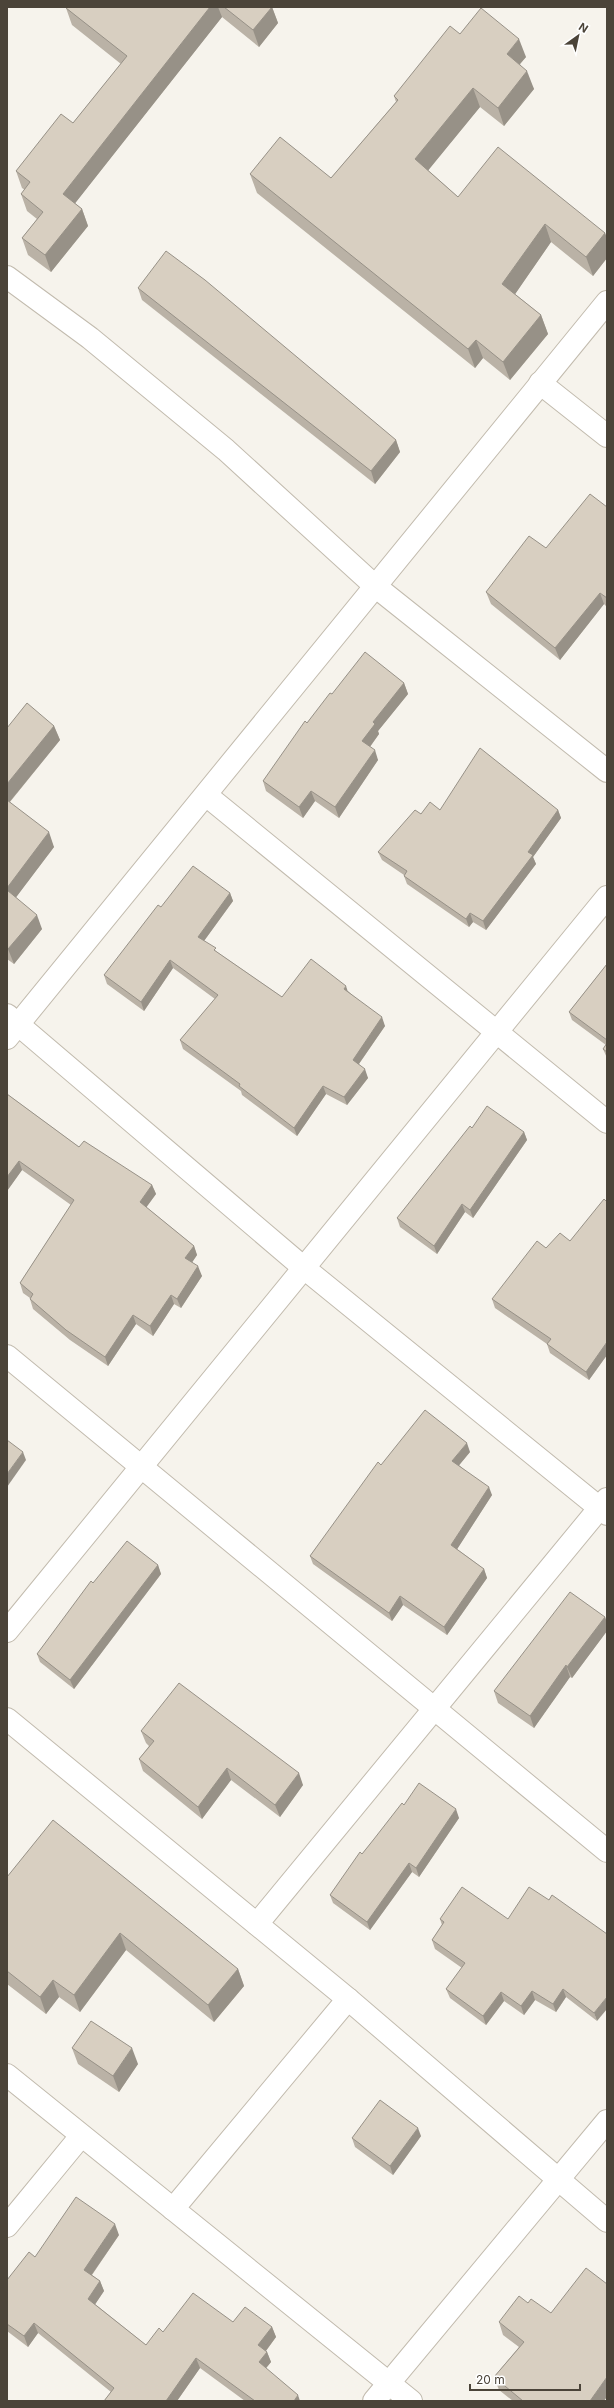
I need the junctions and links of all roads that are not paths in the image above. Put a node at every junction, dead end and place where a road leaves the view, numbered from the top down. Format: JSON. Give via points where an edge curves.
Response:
{"nodes":[{"id":1,"x":7,"y":277,"type":"edge"},
{"id":2,"x":607,"y":302,"type":"edge"},
{"id":3,"x":540,"y":383,"type":"junction"},
{"id":4,"x":607,"y":436,"type":"edge"},
{"id":5,"x":375,"y":586,"type":"junction"},
{"id":6,"x":607,"y":770,"type":"edge"},
{"id":7,"x":206,"y":795,"type":"junction"},
{"id":8,"x":607,"y":897,"type":"edge"},
{"id":9,"x":11,"y":1026,"type":"edge"},
{"id":10,"x":497,"y":1032,"type":"junction"},
{"id":11,"x":607,"y":1122,"type":"edge"},
{"id":12,"x":304,"y":1268,"type":"junction"},
{"id":13,"x":7,"y":1356,"type":"edge"},
{"id":14,"x":141,"y":1468,"type":"junction"},
{"id":15,"x":604,"y":1507,"type":"edge"},
{"id":16,"x":7,"y":1631,"type":"edge"},
{"id":17,"x":434,"y":1710,"type":"junction"},
{"id":18,"x":7,"y":1719,"type":"edge"},
{"id":19,"x":607,"y":1851,"type":"edge"},
{"id":20,"x":257,"y":1924,"type":"junction"},
{"id":21,"x":348,"y":1999,"type":"junction"},
{"id":22,"x":7,"y":2075,"type":"edge"},
{"id":23,"x":607,"y":2121,"type":"edge"},
{"id":24,"x":81,"y":2136,"type":"junction"},
{"id":25,"x":558,"y":2179,"type":"junction"},
{"id":26,"x":173,"y":2209,"type":"junction"},
{"id":27,"x":607,"y":2221,"type":"edge"},
{"id":28,"x":7,"y":2226,"type":"edge"},
{"id":29,"x":390,"y":2383,"type":"junction"},
{"id":30,"x":374,"y":2401,"type":"edge"},
{"id":31,"x":411,"y":2401,"type":"edge"}],
"edges":[{"from":1,"to":5,"type":"street","via":[[90,338],[226,450]]},
{"from":2,"to":3,"type":"street"},
{"from":3,"to":4,"type":"street"},
{"from":3,"to":5,"type":"street"},
{"from":5,"to":6,"type":"street"},
{"from":5,"to":7,"type":"street"},
{"from":7,"to":9,"type":"street"},
{"from":7,"to":10,"type":"street"},
{"from":8,"to":10,"type":"street"},
{"from":9,"to":12,"type":"street"},
{"from":10,"to":11,"type":"street"},
{"from":10,"to":12,"type":"street"},
{"from":12,"to":14,"type":"street"},
{"from":12,"to":15,"type":"street"},
{"from":13,"to":14,"type":"street"},
{"from":14,"to":16,"type":"street"},
{"from":14,"to":17,"type":"street"},
{"from":15,"to":17,"type":"street"},
{"from":17,"to":19,"type":"street"},
{"from":17,"to":20,"type":"street"},
{"from":18,"to":20,"type":"street"},
{"from":20,"to":21,"type":"street"},
{"from":21,"to":25,"type":"street"},
{"from":21,"to":26,"type":"street"},
{"from":22,"to":24,"type":"street"},
{"from":23,"to":25,"type":"street"},
{"from":24,"to":26,"type":"street"},
{"from":24,"to":28,"type":"street"},
{"from":25,"to":27,"type":"street"},
{"from":25,"to":29,"type":"street"},
{"from":26,"to":29,"type":"street"},
{"from":29,"to":30,"type":"street"},
{"from":29,"to":31,"type":"street"}]}
